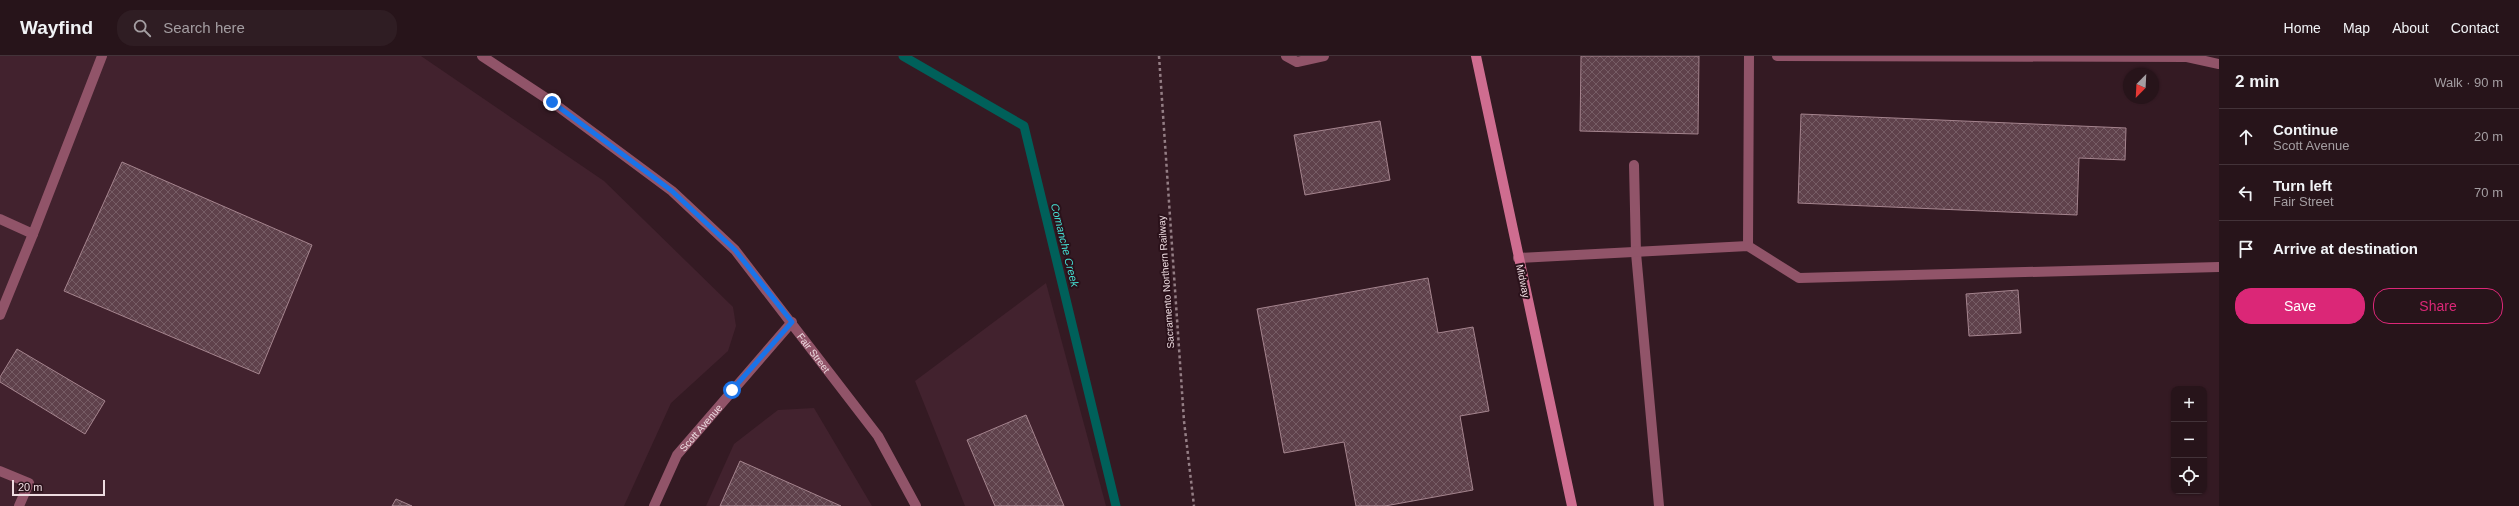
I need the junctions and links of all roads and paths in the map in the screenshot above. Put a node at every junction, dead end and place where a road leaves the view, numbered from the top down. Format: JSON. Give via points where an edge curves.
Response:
{"nodes":[{"id":1,"x":102,"y":56,"type":"edge"},
{"id":2,"x":482,"y":56,"type":"edge"},
{"id":3,"x":1159,"y":56,"type":"edge"},
{"id":4,"x":1286,"y":56,"type":"edge"},
{"id":5,"x":1324,"y":56,"type":"edge"},
{"id":6,"x":1476,"y":56,"type":"edge"},
{"id":7,"x":1749,"y":56,"type":"edge"},
{"id":8,"x":1777,"y":56,"type":"edge"},
{"id":9,"x":2187,"y":56,"type":"edge"},
{"id":10,"x":2219,"y":64,"type":"edge"},
{"id":11,"x":1634,"y":165,"type":"dead end"},
{"id":12,"x":0,"y":219,"type":"edge"},
{"id":13,"x":34,"y":234,"type":"junction"},
{"id":14,"x":1748,"y":246,"type":"junction"},
{"id":15,"x":1636,"y":253,"type":"junction"},
{"id":16,"x":1518,"y":258,"type":"junction"},
{"id":17,"x":2219,"y":267,"type":"edge"},
{"id":18,"x":0,"y":315,"type":"edge"},
{"id":19,"x":792,"y":322,"type":"junction"},
{"id":20,"x":0,"y":471,"type":"edge"},
{"id":21,"x":20,"y":506,"type":"edge"},
{"id":22,"x":654,"y":506,"type":"edge"},
{"id":23,"x":916,"y":506,"type":"edge"},
{"id":24,"x":1194,"y":506,"type":"edge"},
{"id":25,"x":1572,"y":506,"type":"edge"},
{"id":26,"x":1659,"y":506,"type":"edge"}],
"edges":[{"from":1,"to":13,"type":"street"},
{"from":2,"to":19,"type":"street","name":"Fair Street","via":[[552,102],[672,191],[735,250]]},
{"from":3,"to":24,"type":"path","name":"Sacramento Northern Railway","via":[[1184,421]]},
{"from":4,"to":5,"type":"street","via":[[1297,62]]},
{"from":6,"to":16,"type":"main road","name":"Midway"},
{"from":7,"to":14,"type":"street"},
{"from":8,"to":9,"type":"street"},
{"from":9,"to":10,"type":"street"},
{"from":11,"to":15,"type":"street"},
{"from":12,"to":13,"type":"street"},
{"from":13,"to":18,"type":"street"},
{"from":14,"to":15,"type":"street"},
{"from":14,"to":17,"type":"street","via":[[1799,278]]},
{"from":15,"to":16,"type":"street"},
{"from":15,"to":26,"type":"street"},
{"from":16,"to":25,"type":"main road","name":"Midway"},
{"from":19,"to":22,"type":"street","name":"Scott Avenue","via":[[677,454]]},
{"from":19,"to":23,"type":"street","name":"Fair Street","via":[[878,436]]},
{"from":20,"to":21,"type":"street","via":[[29,483]]}]}
